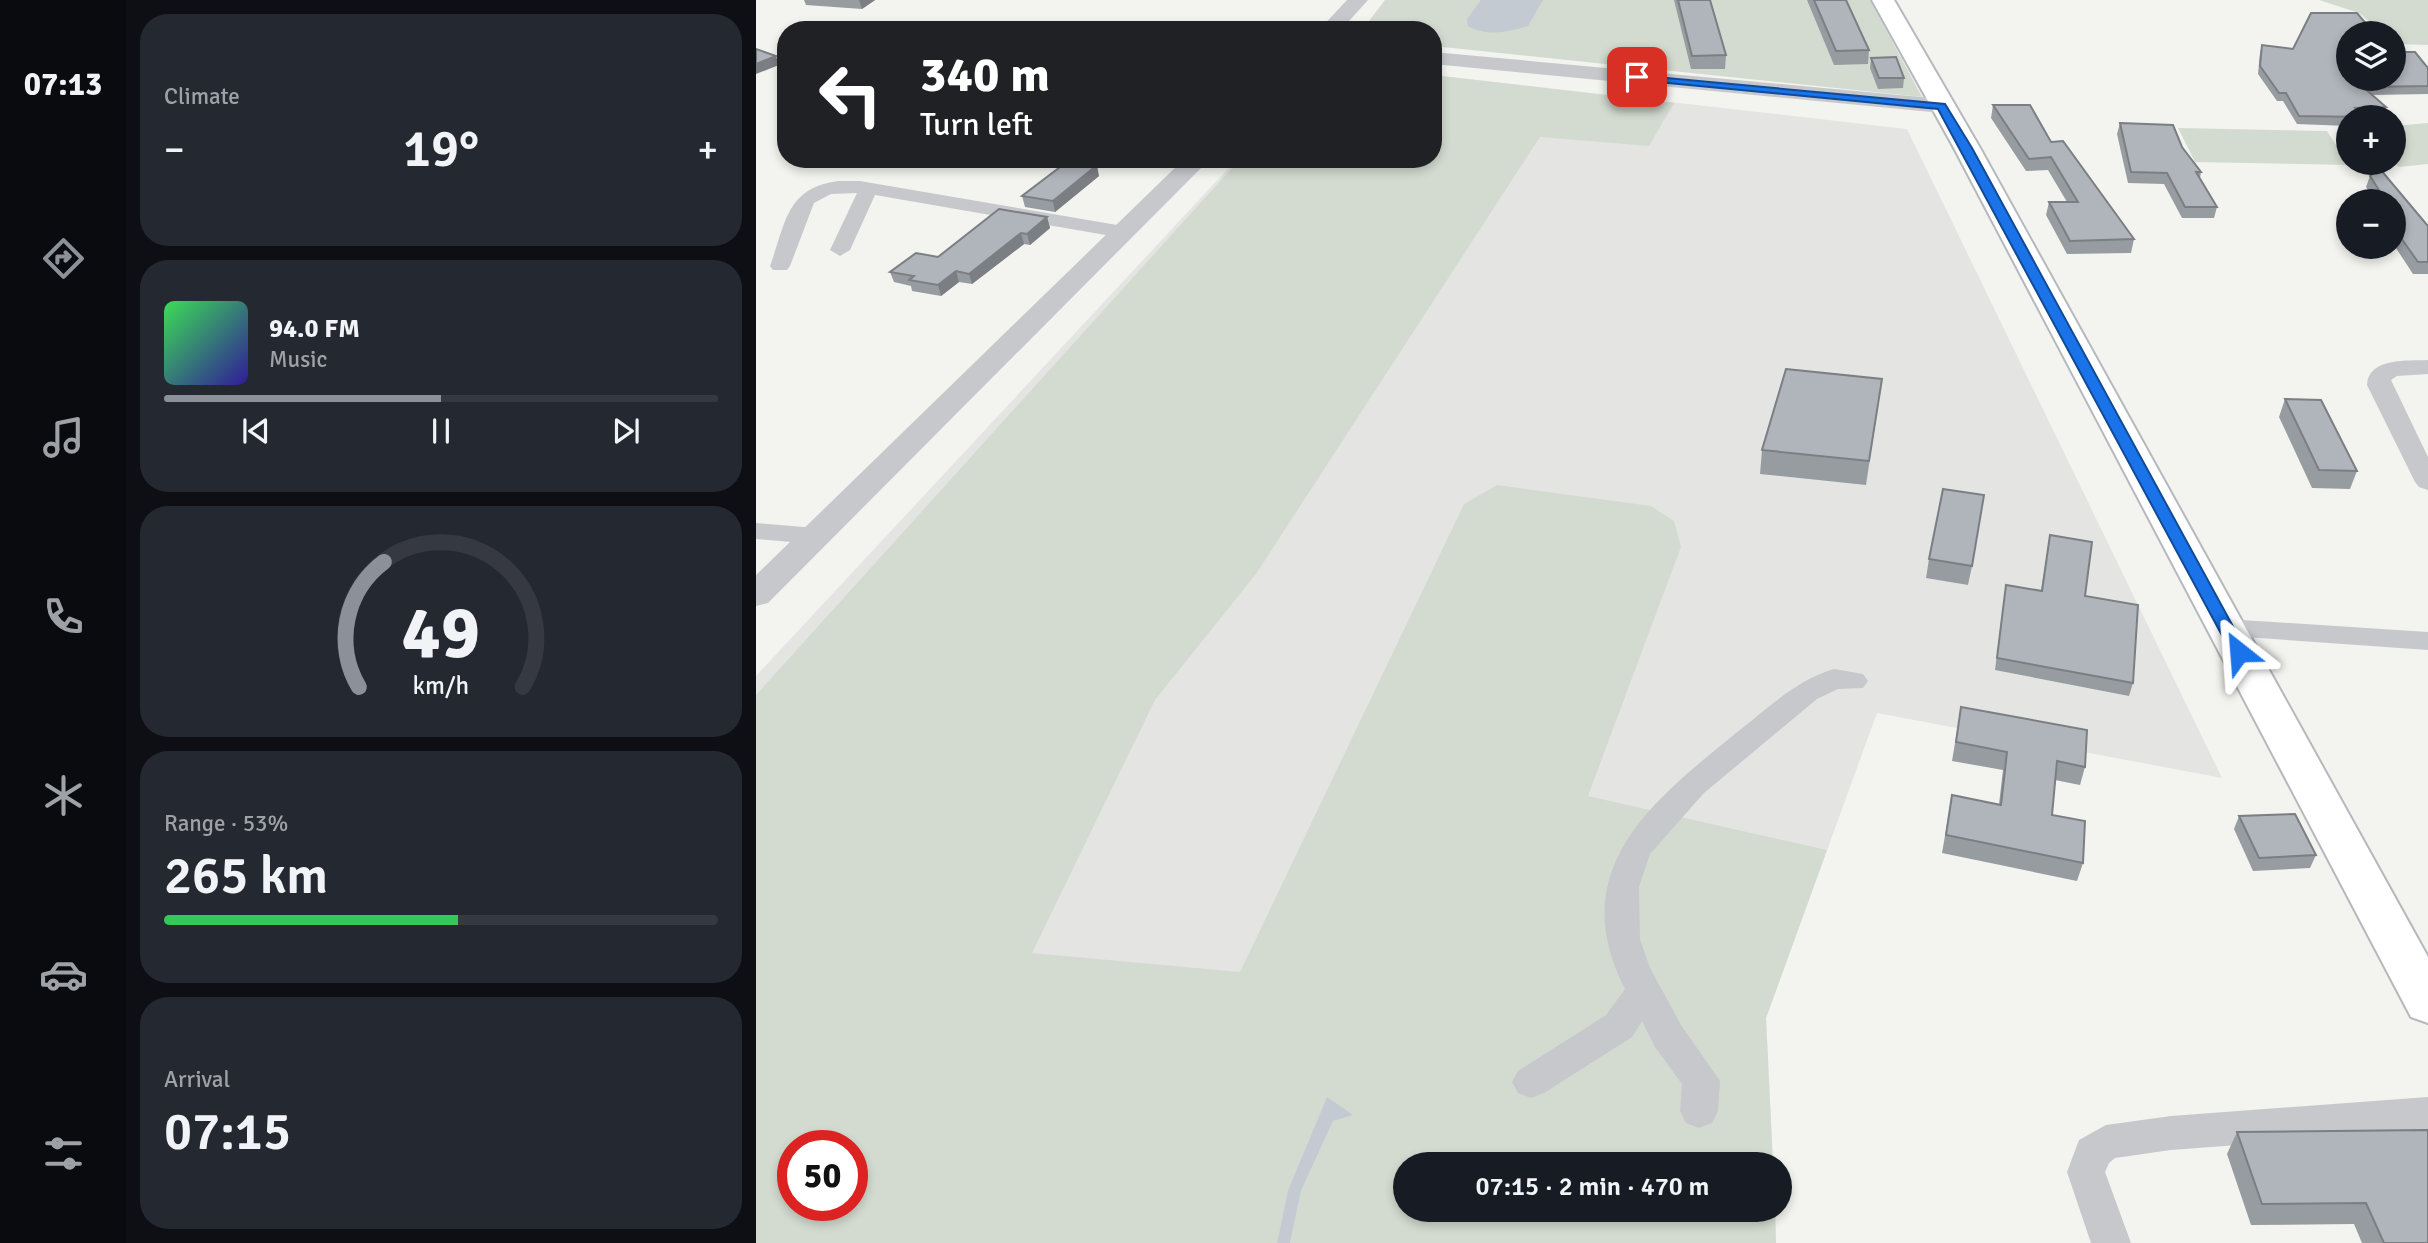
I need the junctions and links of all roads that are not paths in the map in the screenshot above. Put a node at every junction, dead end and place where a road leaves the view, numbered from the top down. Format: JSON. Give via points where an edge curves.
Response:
{"nodes":[{"id":1,"x":1358,"y":0,"type":"edge"},
{"id":2,"x":1883,"y":0,"type":"edge"},
{"id":3,"x":1338,"y":21,"type":"edge"},
{"id":4,"x":1442,"y":59,"type":"edge"},
{"id":5,"x":1942,"y":106,"type":"junction"},
{"id":6,"x":1189,"y":168,"type":"edge"},
{"id":7,"x":867,"y":190,"type":"junction"},
{"id":8,"x":1123,"y":232,"type":"junction"},
{"id":9,"x":840,"y":250,"type":"dead end"},
{"id":10,"x":780,"y":266,"type":"dead end"},
{"id":11,"x":2428,"y":367,"type":"edge"},
{"id":12,"x":2428,"y":482,"type":"edge"},
{"id":13,"x":756,"y":531,"type":"edge"},
{"id":14,"x":815,"y":536,"type":"junction"},
{"id":15,"x":756,"y":595,"type":"edge"},
{"id":16,"x":2226,"y":628,"type":"junction"},
{"id":17,"x":2428,"y":641,"type":"edge"},
{"id":18,"x":1853,"y":681,"type":"dead end"},
{"id":19,"x":1644,"y":990,"type":"junction"},
{"id":20,"x":2428,"y":1003,"type":"edge"},
{"id":21,"x":1531,"y":1082,"type":"dead end"},
{"id":22,"x":1699,"y":1111,"type":"dead end"},
{"id":23,"x":2428,"y":1114,"type":"edge"},
{"id":24,"x":2110,"y":1243,"type":"edge"}],
"edges":[{"from":1,"to":3,"type":"street"},
{"from":2,"to":5,"type":"main road"},
{"from":4,"to":5,"type":"street"},
{"from":5,"to":16,"type":"main road"},
{"from":6,"to":8,"type":"street"},
{"from":7,"to":8,"type":"street"},
{"from":7,"to":9,"type":"street"},
{"from":7,"to":10,"type":"street","via":[[852,187],[811,194]]},
{"from":8,"to":14,"type":"street"},
{"from":11,"to":12,"type":"street","via":[[2391,369],[2379,378]]},
{"from":13,"to":14,"type":"street"},
{"from":14,"to":15,"type":"street"},
{"from":16,"to":17,"type":"street"},
{"from":16,"to":20,"type":"main road"},
{"from":18,"to":19,"type":"street","via":[[1835,679],[1807,692],[1693,785],[1636,848],[1622,887],[1623,939]]},
{"from":19,"to":21,"type":"street","via":[[1619,1026]]},
{"from":19,"to":22,"type":"street","via":[[1668,1036],[1701,1081]]},
{"from":23,"to":24,"type":"street","via":[[2106,1142],[2093,1152],[2087,1172]]}]}
